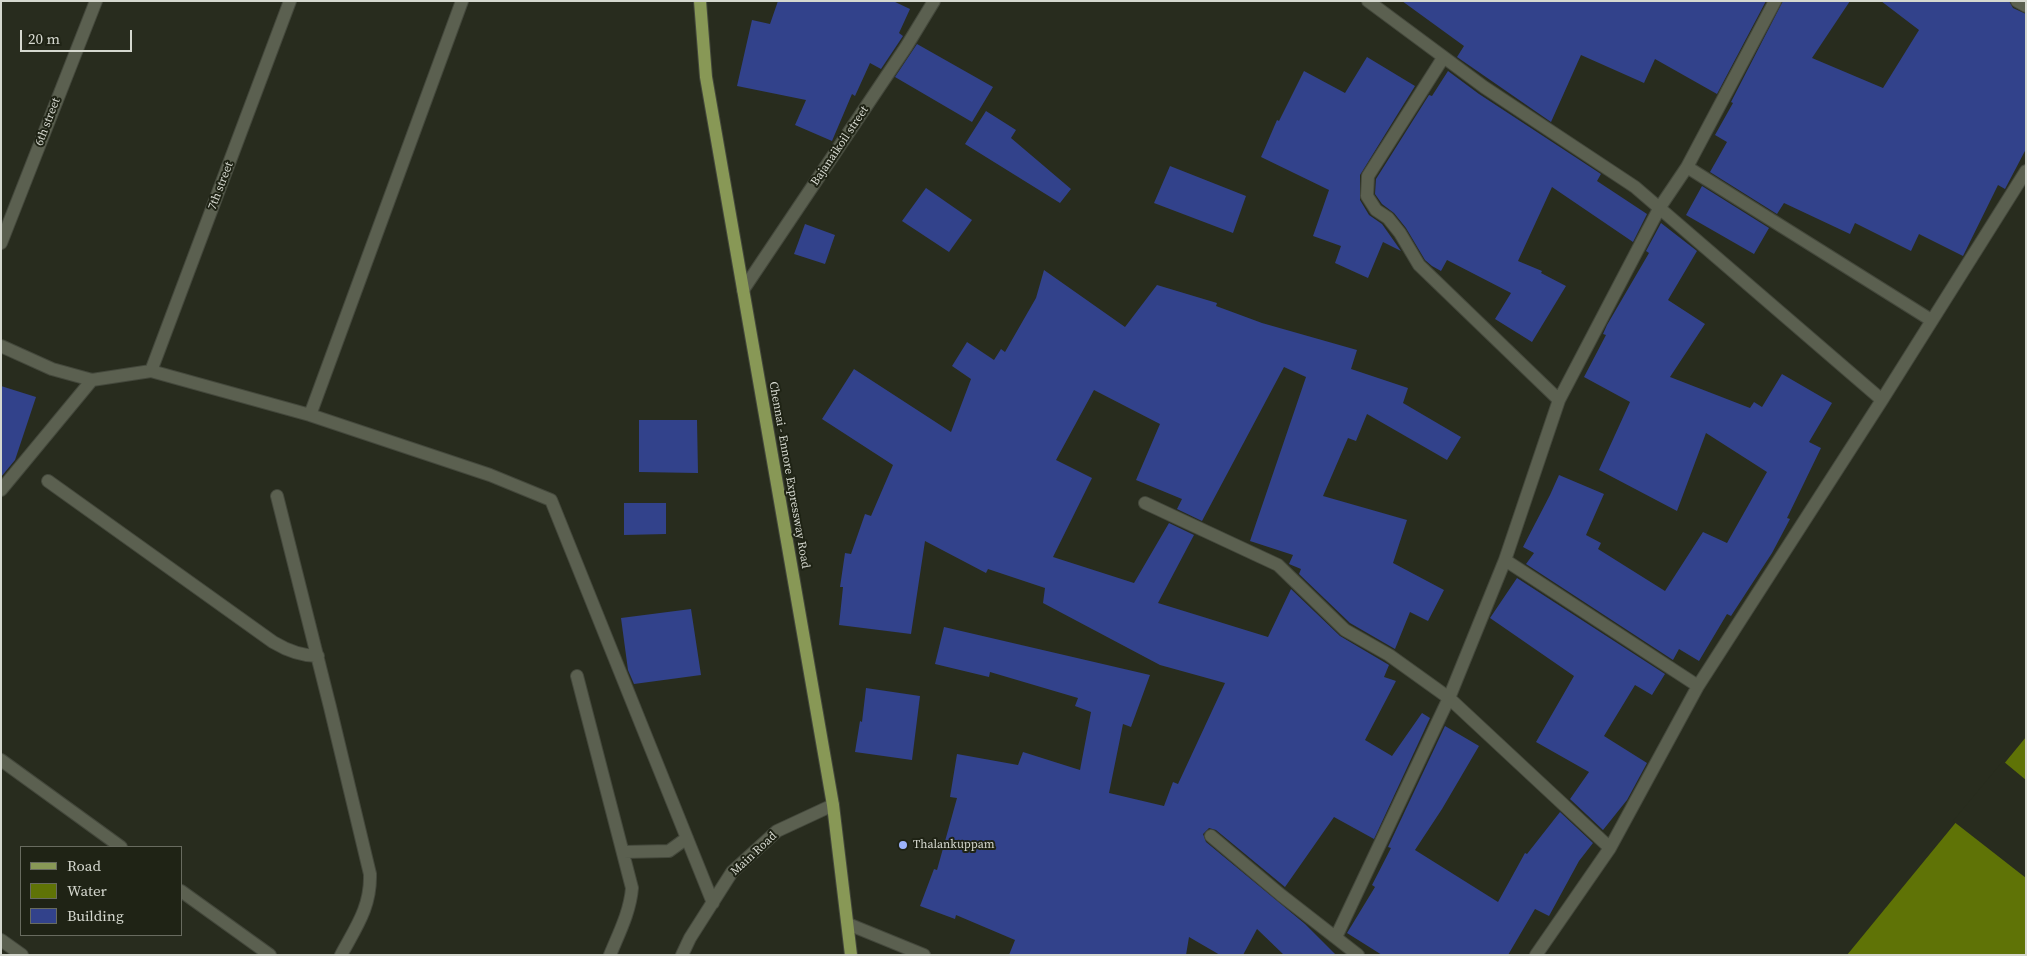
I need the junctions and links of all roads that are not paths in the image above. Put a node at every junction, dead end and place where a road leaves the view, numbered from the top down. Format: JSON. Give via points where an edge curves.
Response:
{"nodes":[{"id":1,"x":96,"y":1,"type":"edge"},
{"id":2,"x":290,"y":1,"type":"edge"},
{"id":3,"x":462,"y":1,"type":"edge"},
{"id":4,"x":700,"y":1,"type":"edge"},
{"id":5,"x":934,"y":1,"type":"edge"},
{"id":6,"x":1368,"y":1,"type":"edge"},
{"id":7,"x":1775,"y":1,"type":"edge"},
{"id":8,"x":2017,"y":1,"type":"edge"},
{"id":9,"x":2026,"y":6,"type":"edge"},
{"id":10,"x":1443,"y":58,"type":"junction"},
{"id":11,"x":1687,"y":167,"type":"junction"},
{"id":12,"x":2026,"y":172,"type":"edge"},
{"id":13,"x":1660,"y":207,"type":"junction"},
{"id":14,"x":1,"y":242,"type":"edge"},
{"id":15,"x":743,"y":290,"type":"junction"},
{"id":16,"x":1932,"y":320,"type":"junction"},
{"id":17,"x":1,"y":346,"type":"edge"},
{"id":18,"x":151,"y":371,"type":"junction"},
{"id":19,"x":92,"y":380,"type":"junction"},
{"id":20,"x":1559,"y":400,"type":"junction"},
{"id":21,"x":1882,"y":400,"type":"junction"},
{"id":22,"x":310,"y":415,"type":"junction"},
{"id":23,"x":48,"y":481,"type":"dead end"},
{"id":24,"x":1,"y":490,"type":"edge"},
{"id":25,"x":277,"y":496,"type":"dead end"},
{"id":26,"x":1145,"y":503,"type":"dead end"},
{"id":27,"x":1505,"y":560,"type":"junction"},
{"id":28,"x":318,"y":656,"type":"junction"},
{"id":29,"x":577,"y":676,"type":"dead end"},
{"id":30,"x":1698,"y":686,"type":"junction"},
{"id":31,"x":1449,"y":698,"type":"junction"},
{"id":32,"x":1,"y":760,"type":"edge"},
{"id":33,"x":833,"y":805,"type":"junction"},
{"id":34,"x":1211,"y":836,"type":"dead end"},
{"id":35,"x":687,"y":838,"type":"junction"},
{"id":36,"x":120,"y":846,"type":"edge"},
{"id":37,"x":1610,"y":848,"type":"junction"},
{"id":38,"x":623,"y":852,"type":"junction"},
{"id":39,"x":182,"y":892,"type":"edge"},
{"id":40,"x":713,"y":903,"type":"junction"},
{"id":41,"x":848,"y":924,"type":"junction"},
{"id":42,"x":1336,"y":937,"type":"junction"},
{"id":43,"x":1,"y":940,"type":"edge"},
{"id":44,"x":22,"y":955,"type":"edge"},
{"id":45,"x":270,"y":955,"type":"edge"},
{"id":46,"x":341,"y":955,"type":"edge"},
{"id":47,"x":610,"y":955,"type":"edge"},
{"id":48,"x":682,"y":955,"type":"edge"},
{"id":49,"x":851,"y":955,"type":"edge"},
{"id":50,"x":924,"y":955,"type":"edge"},
{"id":51,"x":1358,"y":955,"type":"edge"},
{"id":52,"x":1536,"y":955,"type":"edge"}],
"edges":[{"from":1,"to":14,"type":"street","name":"6th street"},
{"from":2,"to":18,"type":"street","name":"7th street"},
{"from":3,"to":22,"type":"street"},
{"from":4,"to":15,"type":"main road","name":"Chennai - Ennore Expressway Road","via":[[706,77]]},
{"from":5,"to":15,"type":"street","name":"Bajanaikoil street"},
{"from":6,"to":10,"type":"street"},
{"from":7,"to":11,"type":"street"},
{"from":8,"to":9,"type":"street"},
{"from":10,"to":13,"type":"street"},
{"from":10,"to":20,"type":"street","via":[[1368,176],[1367,196],[1376,210],[1388,218],[1400,233],[1419,264]]},
{"from":11,"to":13,"type":"street"},
{"from":11,"to":16,"type":"street"},
{"from":12,"to":16,"type":"street"},
{"from":13,"to":20,"type":"street"},
{"from":13,"to":21,"type":"street"},
{"from":15,"to":33,"type":"main road","name":"Chennai - Ennore Expressway Road"},
{"from":16,"to":21,"type":"street"},
{"from":17,"to":19,"type":"street","via":[[52,369]]},
{"from":18,"to":19,"type":"street"},
{"from":18,"to":22,"type":"street"},
{"from":19,"to":24,"type":"street"},
{"from":20,"to":27,"type":"street"},
{"from":21,"to":30,"type":"street"},
{"from":22,"to":35,"type":"street","via":[[551,500]]},
{"from":23,"to":28,"type":"street","via":[[273,642],[300,655]]},
{"from":25,"to":28,"type":"street"},
{"from":26,"to":31,"type":"street","via":[[1278,565],[1345,630],[1390,655]]},
{"from":27,"to":30,"type":"street"},
{"from":27,"to":31,"type":"street"},
{"from":28,"to":46,"type":"street","via":[[370,874],[371,890],[366,906]]},
{"from":29,"to":38,"type":"street"},
{"from":30,"to":37,"type":"street"},
{"from":31,"to":37,"type":"street"},
{"from":31,"to":42,"type":"street"},
{"from":32,"to":36,"type":"street"},
{"from":33,"to":40,"type":"street","name":"Main Road","via":[[777,831],[732,872]]},
{"from":33,"to":41,"type":"main road","name":"Chennai - Ennore Expressway Road"},
{"from":34,"to":42,"type":"street"},
{"from":35,"to":38,"type":"street","via":[[669,851]]},
{"from":35,"to":40,"type":"street"},
{"from":37,"to":52,"type":"street"},
{"from":38,"to":47,"type":"street","via":[[632,888],[631,901]]},
{"from":39,"to":45,"type":"street"},
{"from":40,"to":48,"type":"street","name":"Main Road"},
{"from":41,"to":49,"type":"main road","name":"Chennai - Ennore Expressway Road"},
{"from":41,"to":50,"type":"street"},
{"from":42,"to":51,"type":"street"},
{"from":43,"to":44,"type":"street"}]}
